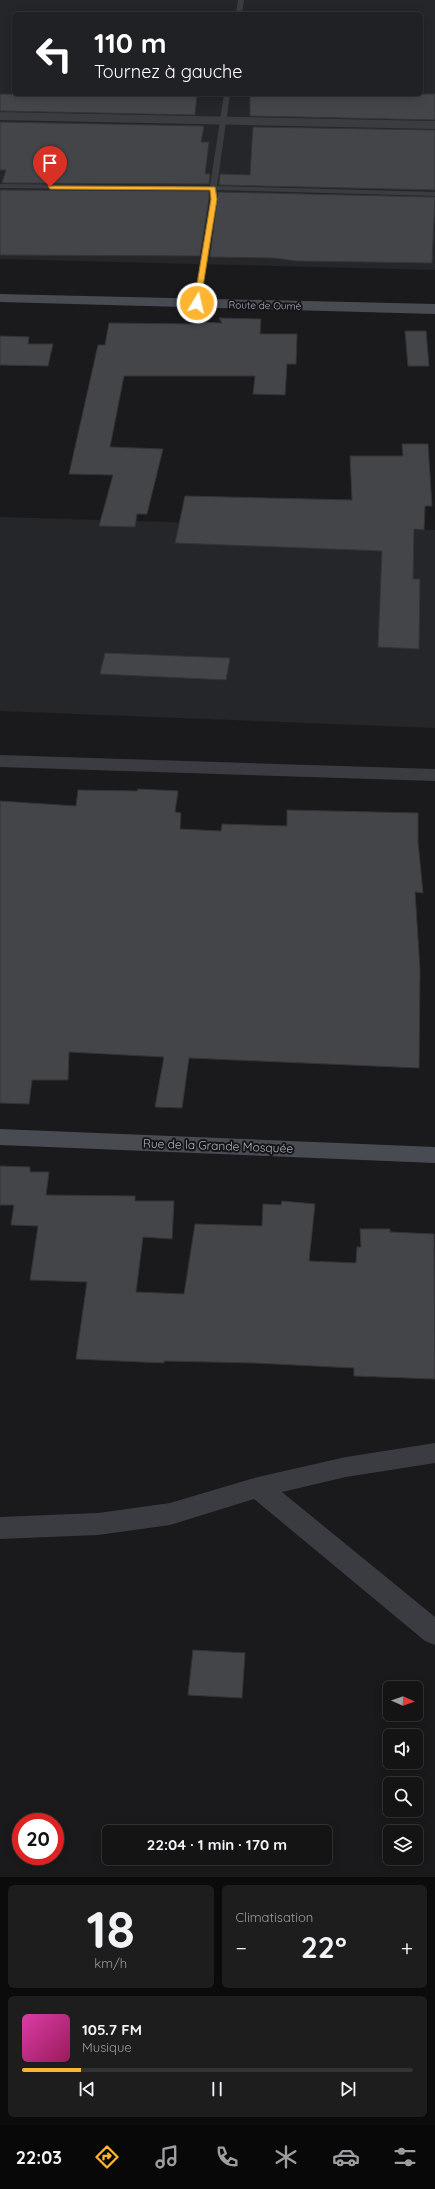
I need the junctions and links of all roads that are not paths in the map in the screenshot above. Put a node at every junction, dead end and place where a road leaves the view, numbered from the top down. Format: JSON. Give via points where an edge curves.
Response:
{"nodes":[{"id":1,"x":241,"y":0,"type":"edge"},
{"id":2,"x":239,"y":12,"type":"edge"},
{"id":3,"x":227,"y":96,"type":"edge"},
{"id":4,"x":0,"y":116,"type":"edge"},
{"id":5,"x":223,"y":122,"type":"junction"},
{"id":6,"x":435,"y":126,"type":"edge"},
{"id":7,"x":0,"y":186,"type":"edge"},
{"id":8,"x":213,"y":188,"type":"junction"},
{"id":9,"x":435,"y":194,"type":"edge"},
{"id":10,"x":0,"y":298,"type":"edge"},
{"id":11,"x":197,"y":303,"type":"junction"},
{"id":12,"x":435,"y":309,"type":"edge"},
{"id":13,"x":0,"y":761,"type":"edge"},
{"id":14,"x":435,"y":775,"type":"edge"},
{"id":15,"x":0,"y":1137,"type":"edge"},
{"id":16,"x":435,"y":1155,"type":"edge"},
{"id":17,"x":435,"y":1453,"type":"edge"},
{"id":18,"x":258,"y":1488,"type":"junction"},
{"id":19,"x":0,"y":1528,"type":"edge"},
{"id":20,"x":435,"y":1633,"type":"edge"}],
"edges":[{"from":1,"to":2,"type":"lane"},
{"from":3,"to":5,"type":"lane"},
{"from":4,"to":5,"type":"street"},
{"from":5,"to":6,"type":"street"},
{"from":5,"to":8,"type":"lane"},
{"from":7,"to":8,"type":"lane"},
{"from":8,"to":9,"type":"lane"},
{"from":8,"to":11,"type":"lane","via":[[214,199]]},
{"from":10,"to":11,"type":"street","name":"Route de Oumé"},
{"from":11,"to":12,"type":"street","name":"Route de Oumé"},
{"from":13,"to":14,"type":"street"},
{"from":15,"to":16,"type":"street","name":"Rue de la Grande Mosquée"},
{"from":17,"to":18,"type":"street","via":[[346,1467]]},
{"from":18,"to":19,"type":"street","via":[[170,1514],[98,1524]]},
{"from":18,"to":20,"type":"street"}]}
